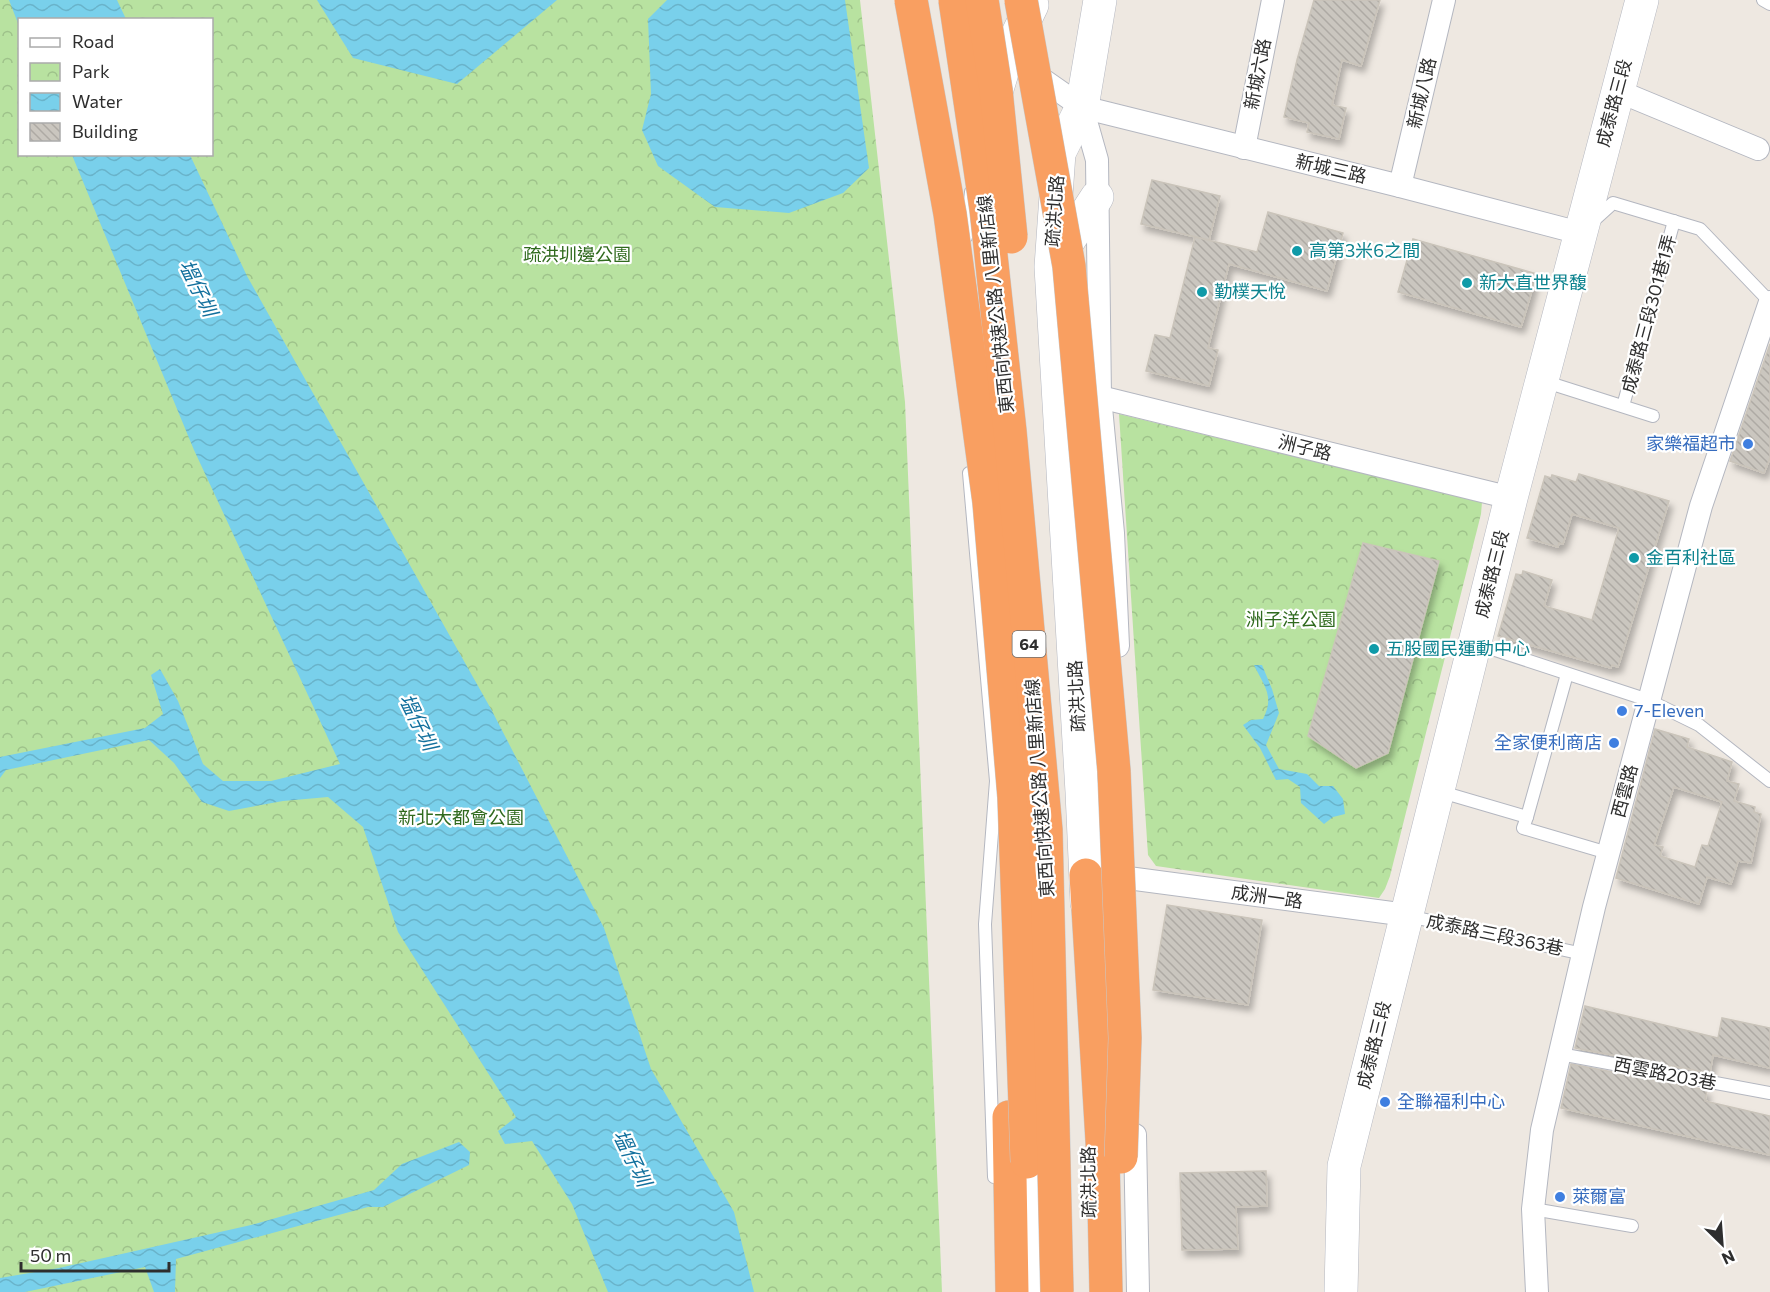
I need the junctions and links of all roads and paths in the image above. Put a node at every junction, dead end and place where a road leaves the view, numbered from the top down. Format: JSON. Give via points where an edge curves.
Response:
{"nodes":[{"id":1,"x":911,"y":0,"type":"edge"},
{"id":2,"x":955,"y":0,"type":"edge"},
{"id":3,"x":980,"y":0,"type":"edge"},
{"id":4,"x":1021,"y":0,"type":"edge"},
{"id":5,"x":1034,"y":0,"type":"edge"},
{"id":6,"x":1100,"y":0,"type":"edge"},
{"id":7,"x":1273,"y":0,"type":"edge"},
{"id":8,"x":1444,"y":0,"type":"edge"},
{"id":9,"x":1642,"y":0,"type":"edge"},
{"id":10,"x":1763,"y":0,"type":"edge"},
{"id":11,"x":1770,"y":4,"type":"edge"},
{"id":12,"x":1007,"y":56,"type":"junction"},
{"id":13,"x":1618,"y":91,"type":"junction"},
{"id":14,"x":1082,"y":107,"type":"junction"},
{"id":15,"x":1244,"y":148,"type":"junction"},
{"id":16,"x":1758,"y":149,"type":"dead end"},
{"id":17,"x":973,"y":167,"type":"junction"},
{"id":18,"x":1400,"y":186,"type":"junction"},
{"id":19,"x":1097,"y":197,"type":"junction"},
{"id":20,"x":1674,"y":221,"type":"junction"},
{"id":21,"x":1580,"y":233,"type":"junction"},
{"id":22,"x":1051,"y":267,"type":"junction"},
{"id":23,"x":1770,"y":302,"type":"edge"},
{"id":24,"x":1543,"y":381,"type":"junction"},
{"id":25,"x":1100,"y":397,"type":"junction"},
{"id":26,"x":963,"y":404,"type":"dead end"},
{"id":27,"x":1623,"y":406,"type":"junction"},
{"id":28,"x":1653,"y":416,"type":"dead end"},
{"id":29,"x":968,"y":463,"type":"dead end"},
{"id":30,"x":1511,"y":498,"type":"junction"},
{"id":31,"x":1475,"y":644,"type":"junction"},
{"id":32,"x":1567,"y":674,"type":"junction"},
{"id":33,"x":1648,"y":700,"type":"junction"},
{"id":34,"x":1770,"y":781,"type":"edge"},
{"id":35,"x":1438,"y":791,"type":"junction"},
{"id":36,"x":1527,"y":817,"type":"junction"},
{"id":37,"x":1024,"y":822,"type":"junction"},
{"id":38,"x":1608,"y":853,"type":"junction"},
{"id":39,"x":1086,"y":875,"type":"junction"},
{"id":40,"x":1128,"y":878,"type":"junction"},
{"id":41,"x":1407,"y":915,"type":"junction"},
{"id":42,"x":1583,"y":954,"type":"junction"},
{"id":43,"x":1560,"y":1054,"type":"junction"},
{"id":44,"x":1770,"y":1093,"type":"edge"},
{"id":45,"x":994,"y":1186,"type":"dead end"},
{"id":46,"x":1533,"y":1209,"type":"junction"},
{"id":47,"x":1632,"y":1226,"type":"dead end"},
{"id":48,"x":1012,"y":1292,"type":"edge"},
{"id":49,"x":1027,"y":1292,"type":"edge"},
{"id":50,"x":1038,"y":1292,"type":"edge"},
{"id":51,"x":1057,"y":1292,"type":"edge"},
{"id":52,"x":1075,"y":1292,"type":"edge"},
{"id":53,"x":1090,"y":1292,"type":"edge"},
{"id":54,"x":1106,"y":1292,"type":"edge"},
{"id":55,"x":1124,"y":1292,"type":"edge"},
{"id":56,"x":1138,"y":1292,"type":"edge"},
{"id":57,"x":1341,"y":1292,"type":"edge"},
{"id":58,"x":1537,"y":1292,"type":"edge"}],
"edges":[{"from":1,"to":49,"type":"highway","bridge":true,"via":[[950,214],[989,502],[1014,797],[1027,1162]]},
{"from":2,"to":51,"type":"highway","name":"東西向快速公路 八里新店線","number":"64","bridge":true,"via":[[987,221],[1046,830]]},
{"from":3,"to":12,"type":"street","via":[[979,19]]},
{"from":3,"to":52,"type":"highway","name":"東西向快速公路 八里新店線","number":"64","bridge":true,"via":[[996,90],[1032,434],[1066,841]]},
{"from":4,"to":55,"type":"highway","bridge":true,"via":[[1069,266],[1114,771],[1125,1038],[1121,1157]]},
{"from":5,"to":12,"type":"street"},
{"from":6,"to":14,"type":"street","name":"疏洪北路"},
{"from":7,"to":15,"type":"street","name":"新城六路"},
{"from":8,"to":18,"type":"street","name":"新城八路"},
{"from":9,"to":13,"type":"street","name":"成泰路三段"},
{"from":10,"to":11,"type":"lane"},
{"from":12,"to":14,"type":"street"},
{"from":12,"to":17,"type":"street"},
{"from":13,"to":16,"type":"street"},
{"from":13,"to":21,"type":"street","name":"成泰路三段"},
{"from":14,"to":15,"type":"street","name":"新城三路"},
{"from":14,"to":19,"type":"street","via":[[1097,160]]},
{"from":14,"to":22,"type":"street","name":"疏洪北路","via":[[1059,153]]},
{"from":15,"to":18,"type":"street","name":"新城三路"},
{"from":17,"to":26,"type":"lane","via":[[957,333]]},
{"from":17,"to":37,"type":"street"},
{"from":18,"to":21,"type":"street","name":"新城三路"},
{"from":19,"to":22,"type":"street"},
{"from":19,"to":25,"type":"street"},
{"from":20,"to":21,"type":"lane","via":[[1613,202]]},
{"from":20,"to":23,"type":"lane","via":[[1700,230]]},
{"from":20,"to":27,"type":"lane","name":"成泰路三段301巷1弄"},
{"from":21,"to":24,"type":"street","name":"成泰路三段"},
{"from":22,"to":39,"type":"street","name":"疏洪北路"},
{"from":23,"to":33,"type":"street","name":"西雲路","via":[[1701,506]]},
{"from":24,"to":27,"type":"lane"},
{"from":24,"to":30,"type":"street","name":"成泰路三段"},
{"from":25,"to":30,"type":"street","name":"洲子路"},
{"from":25,"to":40,"type":"street","via":[[1113,533]]},
{"from":27,"to":28,"type":"lane"},
{"from":29,"to":45,"type":"lane","via":[[996,781],[985,924]]},
{"from":30,"to":31,"type":"street","name":"成泰路三段"},
{"from":31,"to":32,"type":"lane"},
{"from":31,"to":35,"type":"street","name":"成泰路三段"},
{"from":32,"to":33,"type":"lane"},
{"from":32,"to":36,"type":"lane"},
{"from":33,"to":34,"type":"lane","via":[[1699,725]]},
{"from":33,"to":38,"type":"street","name":"西雲路"},
{"from":35,"to":36,"type":"lane"},
{"from":35,"to":41,"type":"street","name":"成泰路三段"},
{"from":36,"to":38,"type":"lane","via":[[1523,828]]},
{"from":37,"to":48,"type":"highway","via":[[1010,865],[1004,902]]},
{"from":37,"to":50,"type":"street","via":[[1039,1102]]},
{"from":38,"to":42,"type":"street","name":"西雲路"},
{"from":39,"to":53,"type":"street","name":"疏洪北路"},
{"from":39,"to":54,"type":"highway","via":[[1103,1157]]},
{"from":40,"to":41,"type":"street","name":"成洲一路"},
{"from":40,"to":56,"type":"street"},
{"from":41,"to":42,"type":"lane","name":"成泰路三段363巷"},
{"from":41,"to":57,"type":"street","name":"成泰路三段","via":[[1344,1166]]},
{"from":42,"to":43,"type":"street","name":"西雲路"},
{"from":43,"to":44,"type":"lane","name":"西雲路203巷"},
{"from":43,"to":46,"type":"street","name":"西雲路","via":[[1542,1130]]},
{"from":46,"to":47,"type":"lane"},
{"from":46,"to":58,"type":"street","name":"西雲路"}]}
